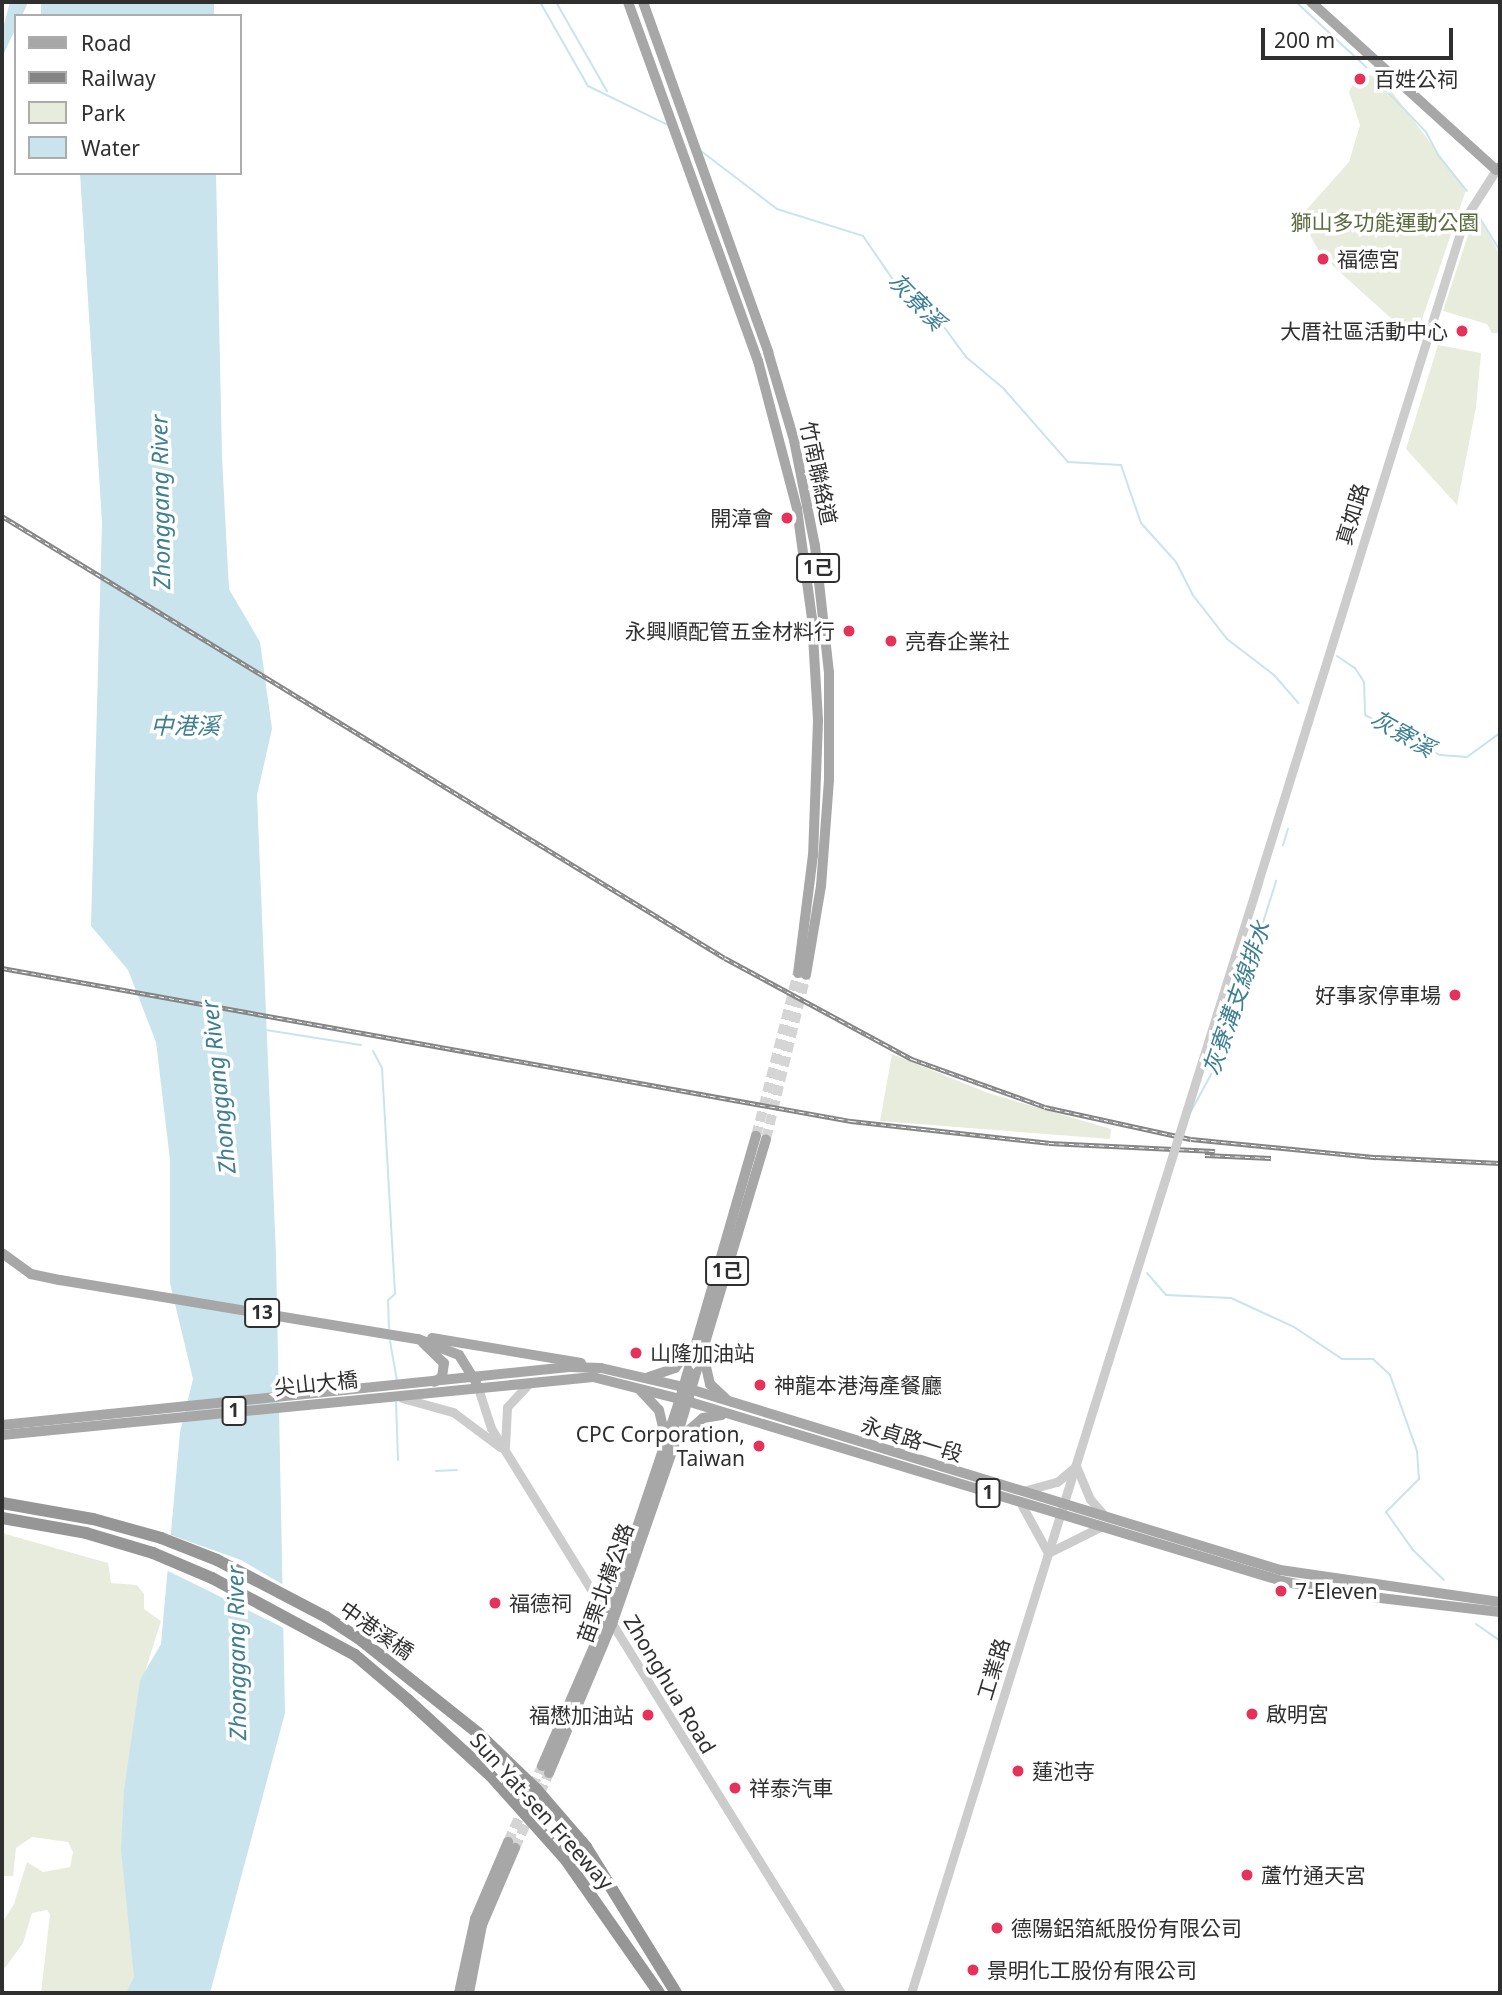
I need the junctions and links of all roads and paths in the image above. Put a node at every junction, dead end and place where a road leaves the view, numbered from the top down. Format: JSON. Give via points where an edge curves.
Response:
{"nodes":[{"id":1,"x":628,"y":2,"type":"edge"},
{"id":2,"x":643,"y":2,"type":"edge"},
{"id":3,"x":1311,"y":2,"type":"edge"},
{"id":4,"x":1498,"y":168,"type":"edge"},
{"id":5,"x":698,"y":176,"type":"junction"},
{"id":6,"x":802,"y":974,"type":"tunnel mouth"},
{"id":7,"x":2,"y":1253,"type":"edge"},
{"id":8,"x":700,"y":1329,"type":"junction"},
{"id":9,"x":418,"y":1339,"type":"junction"},
{"id":10,"x":703,"y":1353,"type":"junction"},
{"id":11,"x":1110,"y":1355,"type":"joint"},
{"id":12,"x":601,"y":1368,"type":"junction"},
{"id":13,"x":533,"y":1381,"type":"junction"},
{"id":14,"x":638,"y":1382,"type":"junction"},
{"id":15,"x":476,"y":1383,"type":"junction"},
{"id":16,"x":434,"y":1387,"type":"junction"},
{"id":17,"x":687,"y":1389,"type":"junction"},
{"id":18,"x":386,"y":1396,"type":"junction"},
{"id":19,"x":684,"y":1401,"type":"junction"},
{"id":20,"x":734,"y":1410,"type":"junction"},
{"id":21,"x":2,"y":1425,"type":"edge"},
{"id":22,"x":32,"y":1428,"type":"junction"},
{"id":23,"x":2,"y":1435,"type":"edge"},
{"id":24,"x":670,"y":1445,"type":"junction"},
{"id":25,"x":506,"y":1451,"type":"junction"},
{"id":26,"x":1076,"y":1466,"type":"junction"},
{"id":27,"x":1020,"y":1497,"type":"junction"},
{"id":28,"x":2,"y":1503,"type":"edge"},
{"id":29,"x":1063,"y":1509,"type":"junction"},
{"id":30,"x":2,"y":1518,"type":"edge"},
{"id":31,"x":1104,"y":1522,"type":"junction"},
{"id":32,"x":1048,"y":1553,"type":"junction"},
{"id":33,"x":1500,"y":1602,"type":"edge"},
{"id":34,"x":1500,"y":1612,"type":"edge"},
{"id":35,"x":610,"y":1619,"type":"junction"},
{"id":36,"x":545,"y":1770,"type":"tunnel mouth"},
{"id":37,"x":459,"y":1993,"type":"edge"},
{"id":38,"x":469,"y":1993,"type":"edge"},
{"id":39,"x":659,"y":1993,"type":"edge"},
{"id":40,"x":676,"y":1993,"type":"edge"},
{"id":41,"x":841,"y":1993,"type":"edge"},
{"id":42,"x":911,"y":1993,"type":"edge"}],
"edges":[{"from":1,"to":5,"type":"main road","name":"竹南聯絡道","number":"1己","via":[[664,107]]},
{"from":2,"to":5,"type":"main road","name":"竹南聯絡道","number":"1己"},
{"from":3,"to":4,"type":"main road"},
{"from":4,"to":11,"type":"street","name":"真如路","bridge":true,"via":[[1464,220]]},
{"from":5,"to":6,"type":"main road","name":"竹南聯絡道","number":"1己","via":[[784,403],[815,546],[829,673],[829,780],[821,886]]},
{"from":7,"to":9,"type":"main road","number":"13","via":[[32,1274]]},
{"from":8,"to":10,"type":"main road","number":"1己","via":[[761,1137]]},
{"from":8,"to":14,"type":"main road","via":[[675,1368]]},
{"from":8,"to":17,"type":"main road","number":"1己"},
{"from":9,"to":12,"type":"main road","number":"13","via":[[488,1346]]},
{"from":9,"to":15,"type":"main road","number":"13","via":[[459,1354]]},
{"from":9,"to":16,"type":"main road","via":[[444,1363],[442,1377]]},
{"from":10,"to":17,"type":"main road","number":"1己"},
{"from":10,"to":20,"type":"main road","via":[[710,1384]]},
{"from":11,"to":26,"type":"street","name":"工業路"},
{"from":12,"to":14,"type":"main road","name":"永貞路一段","number":"1"},
{"from":12,"to":15,"type":"main road","name":"永貞路一段","number":"1"},
{"from":13,"to":14,"type":"main road","name":"永貞路一段","number":"1","via":[[593,1377]]},
{"from":13,"to":15,"type":"main road","name":"永貞路一段","number":"1"},
{"from":13,"to":25,"type":"street","via":[[513,1396],[507,1407],[502,1433]]},
{"from":14,"to":17,"type":"main road","name":"永貞路一段","number":"1"},
{"from":14,"to":19,"type":"main road","name":"永貞路一段","number":"1"},
{"from":14,"to":24,"type":"main road","via":[[659,1410]]},
{"from":15,"to":16,"type":"main road","name":"永貞路一段","number":"1"},
{"from":15,"to":25,"type":"street","name":"Zhonghua Road","via":[[491,1428]]},
{"from":16,"to":18,"type":"main road","name":"尖山大橋","number":"1"},
{"from":16,"to":22,"type":"main road","name":"尖山大橋","number":"1"},
{"from":17,"to":19,"type":"main road","number":"1己"},
{"from":17,"to":20,"type":"main road","name":"永貞路一段","number":"1"},
{"from":18,"to":22,"type":"main road","name":"尖山大橋","number":"1"},
{"from":18,"to":25,"type":"street","via":[[453,1412]]},
{"from":19,"to":20,"type":"main road","name":"永貞路一段","number":"1"},
{"from":19,"to":24,"type":"main road","name":"苗栗北橫公路"},
{"from":20,"to":24,"type":"main road","via":[[703,1418]]},
{"from":20,"to":27,"type":"main road","name":"永貞路一段","number":"1"},
{"from":21,"to":22,"type":"main road","number":"1"},
{"from":22,"to":23,"type":"main road","number":"1"},
{"from":24,"to":35,"type":"main road","name":"苗栗北橫公路"},
{"from":25,"to":35,"type":"street","name":"Zhonghua Road"},
{"from":26,"to":27,"type":"street","via":[[1057,1482]]},
{"from":26,"to":29,"type":"street","name":"工業路"},
{"from":26,"to":31,"type":"street"},
{"from":27,"to":29,"type":"main road","name":"永貞路一段","number":"1"},
{"from":27,"to":32,"type":"street"},
{"from":28,"to":40,"type":"highway","name":"中港溪橋","via":[[93,1519],[217,1560],[326,1617],[415,1680],[536,1789],[586,1847]]},
{"from":29,"to":31,"type":"main road","name":"永貞路一段","number":"1"},
{"from":29,"to":32,"type":"street","name":"工業路"},
{"from":30,"to":39,"type":"highway","name":"Sun Yat-sen Freeway","bridge":true,"via":[[86,1533],[153,1553],[272,1607],[355,1655],[491,1776],[566,1860]]},
{"from":31,"to":32,"type":"street"},
{"from":31,"to":33,"type":"main road","name":"永貞路一段","number":"1","via":[[1296,1574]]},
{"from":31,"to":34,"type":"main road","name":"永貞路一段","number":"1","via":[[1282,1581],[1346,1594]]},
{"from":32,"to":42,"type":"street","name":"工業路"},
{"from":35,"to":36,"type":"main road","name":"苗栗北橫公路"},
{"from":35,"to":41,"type":"street","name":"Zhonghua Road"},
{"from":37,"to":38,"type":"main road","via":[[475,1919],[511,1845],[482,1925]]}]}
